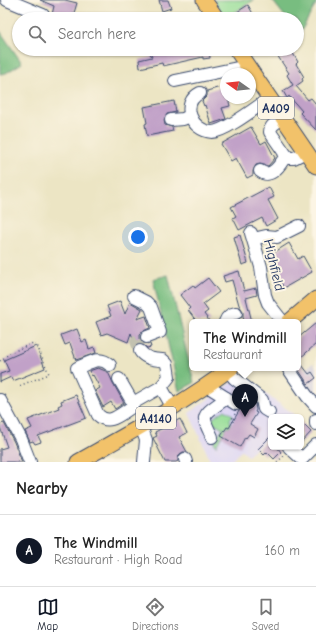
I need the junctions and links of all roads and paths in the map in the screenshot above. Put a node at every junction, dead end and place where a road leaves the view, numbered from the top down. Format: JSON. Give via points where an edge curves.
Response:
{"nodes":[{"id":1,"x":7,"y":0,"type":"edge"},
{"id":2,"x":204,"y":0,"type":"edge"},
{"id":3,"x":0,"y":6,"type":"edge"},
{"id":4,"x":16,"y":12,"type":"edge"},
{"id":5,"x":36,"y":12,"type":"edge"},
{"id":6,"x":212,"y":12,"type":"edge"},
{"id":7,"x":241,"y":56,"type":"edge"},
{"id":8,"x":247,"y":66,"type":"junction"},
{"id":9,"x":175,"y":81,"type":"dead end"},
{"id":10,"x":200,"y":93,"type":"dead end"},
{"id":11,"x":270,"y":98,"type":"junction"},
{"id":12,"x":190,"y":116,"type":"junction"},
{"id":13,"x":283,"y":118,"type":"junction"},
{"id":14,"x":171,"y":120,"type":"dead end"},
{"id":15,"x":306,"y":152,"type":"junction"},
{"id":16,"x":286,"y":155,"type":"junction"},
{"id":17,"x":316,"y":166,"type":"edge"},
{"id":18,"x":260,"y":171,"type":"dead end"},
{"id":19,"x":299,"y":226,"type":"dead end"},
{"id":20,"x":253,"y":240,"type":"junction"},
{"id":21,"x":277,"y":248,"type":"dead end"},
{"id":22,"x":134,"y":296,"type":"dead end"},
{"id":23,"x":316,"y":299,"type":"edge"},
{"id":24,"x":236,"y":313,"type":"dead end"},
{"id":25,"x":226,"y":319,"type":"edge"},
{"id":26,"x":281,"y":319,"type":"edge"},
{"id":27,"x":293,"y":319,"type":"edge"},
{"id":28,"x":147,"y":337,"type":"tunnel mouth"},
{"id":29,"x":140,"y":351,"type":"dead end"},
{"id":30,"x":0,"y":361,"type":"edge"},
{"id":31,"x":110,"y":365,"type":"dead end"},
{"id":32,"x":226,"y":371,"type":"edge"},
{"id":33,"x":230,"y":371,"type":"edge"},
{"id":34,"x":290,"y":371,"type":"edge"},
{"id":35,"x":118,"y":379,"type":"dead end"},
{"id":36,"x":19,"y":386,"type":"dead end"},
{"id":37,"x":207,"y":386,"type":"junction"},
{"id":38,"x":161,"y":387,"type":"junction"},
{"id":39,"x":0,"y":400,"type":"edge"},
{"id":40,"x":133,"y":403,"type":"junction"},
{"id":41,"x":316,"y":406,"type":"edge"},
{"id":42,"x":173,"y":408,"type":"junction"},
{"id":43,"x":269,"y":412,"type":"dead end"},
{"id":44,"x":316,"y":420,"type":"edge"},
{"id":45,"x":316,"y":424,"type":"edge"},
{"id":46,"x":140,"y":427,"type":"junction"},
{"id":47,"x":212,"y":437,"type":"dead end"},
{"id":48,"x":316,"y":445,"type":"edge"},
{"id":49,"x":292,"y":450,"type":"edge"},
{"id":50,"x":30,"y":462,"type":"edge"},
{"id":51,"x":78,"y":462,"type":"edge"},
{"id":52,"x":144,"y":462,"type":"edge"}],
"edges":[{"from":1,"to":5,"type":"street"},
{"from":2,"to":6,"type":"main road"},
{"from":3,"to":4,"type":"street"},
{"from":7,"to":8,"type":"main road","number":"A409"},
{"from":8,"to":9,"type":"street"},
{"from":8,"to":11,"type":"main road","number":"A409"},
{"from":10,"to":12,"type":"street","via":[[191,101]]},
{"from":11,"to":12,"type":"street","via":[[221,130],[211,132],[200,128]]},
{"from":11,"to":13,"type":"main road","number":"A409"},
{"from":12,"to":14,"type":"street"},
{"from":13,"to":15,"type":"main road","number":"A409"},
{"from":13,"to":16,"type":"street","via":[[273,125],[270,132]]},
{"from":15,"to":16,"type":"street","via":[[294,158]]},
{"from":15,"to":17,"type":"main road","number":"A409"},
{"from":16,"to":18,"type":"street","via":[[276,169],[268,174]]},
{"from":19,"to":20,"type":"street","via":[[277,237],[266,236]]},
{"from":20,"to":21,"type":"street","via":[[274,244]]},
{"from":20,"to":26,"type":"street","name":"Highfield","via":[[261,267],[265,295]]},
{"from":22,"to":28,"type":"street","via":[[151,307],[160,332]]},
{"from":23,"to":27,"type":"main road"},
{"from":24,"to":25,"type":"street","via":[[230,314]]},
{"from":29,"to":38,"type":"street","via":[[146,357],[163,360],[167,364],[169,377]]},
{"from":30,"to":36,"type":"path","via":[[10,353],[33,343],[37,345],[49,374]]},
{"from":31,"to":40,"type":"street","via":[[105,360],[98,359],[77,368],[98,415],[102,419],[113,419],[132,408]]},
{"from":32,"to":37,"type":"main road","number":"A4140"},
{"from":33,"to":43,"type":"street","via":[[234,378],[262,400],[264,409]]},
{"from":34,"to":41,"type":"street"},
{"from":35,"to":40,"type":"street"},
{"from":37,"to":42,"type":"main road","number":"A4140"},
{"from":37,"to":47,"type":"street","via":[[231,401],[220,404],[206,414],[204,419]]},
{"from":38,"to":40,"type":"street"},
{"from":38,"to":42,"type":"street"},
{"from":39,"to":50,"type":"street"},
{"from":42,"to":46,"type":"main road","number":"A4140"},
{"from":44,"to":45,"type":"street"},
{"from":46,"to":51,"type":"main road","number":"A4140"},
{"from":46,"to":52,"type":"street","via":[[146,440]]},
{"from":48,"to":49,"type":"street","via":[[302,459]]}]}
